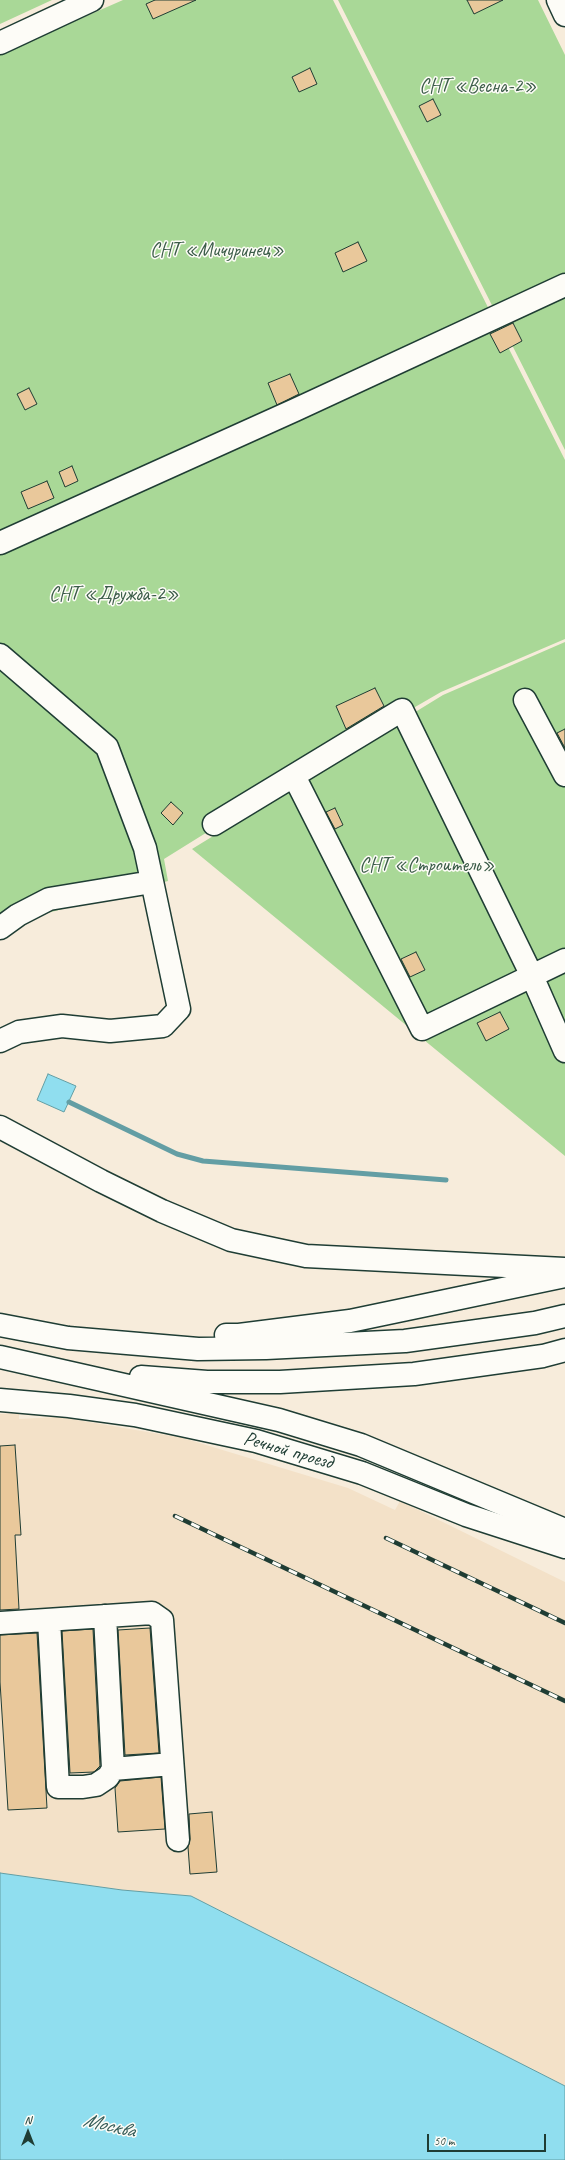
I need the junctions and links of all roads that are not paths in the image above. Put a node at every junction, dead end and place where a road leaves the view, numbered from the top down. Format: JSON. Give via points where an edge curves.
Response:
{"nodes":[{"id":1,"x":92,"y":0,"type":"edge"},
{"id":2,"x":0,"y":43,"type":"edge"},
{"id":3,"x":565,"y":285,"type":"edge"},
{"id":4,"x":0,"y":543,"type":"edge"},
{"id":5,"x":0,"y":655,"type":"edge"},
{"id":6,"x":525,"y":700,"type":"dead end"},
{"id":7,"x":565,"y":775,"type":"edge"},
{"id":8,"x":294,"y":776,"type":"junction"},
{"id":9,"x":214,"y":824,"type":"dead end"},
{"id":10,"x":152,"y":882,"type":"junction"},
{"id":11,"x":0,"y":928,"type":"edge"},
{"id":12,"x":565,"y":960,"type":"edge"},
{"id":13,"x":532,"y":976,"type":"junction"},
{"id":14,"x":0,"y":1041,"type":"edge"},
{"id":15,"x":565,"y":1052,"type":"edge"},
{"id":16,"x":0,"y":1127,"type":"edge"},
{"id":17,"x":565,"y":1269,"type":"edge"},
{"id":18,"x":565,"y":1276,"type":"edge"},
{"id":19,"x":565,"y":1316,"type":"edge"},
{"id":20,"x":0,"y":1325,"type":"edge"},
{"id":21,"x":39,"y":1332,"type":"junction"},
{"id":22,"x":565,"y":1350,"type":"edge"},
{"id":23,"x":0,"y":1357,"type":"edge"},
{"id":24,"x":68,"y":1372,"type":"junction"},
{"id":25,"x":0,"y":1400,"type":"edge"},
{"id":26,"x":565,"y":1530,"type":"edge"},
{"id":27,"x":565,"y":1547,"type":"edge"},
{"id":28,"x":105,"y":1616,"type":"junction"},
{"id":29,"x":49,"y":1620,"type":"junction"},
{"id":30,"x":0,"y":1623,"type":"edge"},
{"id":31,"x":172,"y":1764,"type":"junction"},
{"id":32,"x":113,"y":1769,"type":"junction"},
{"id":33,"x":178,"y":1840,"type":"dead end"}],
"edges":[{"from":1,"to":2,"type":"main road"},
{"from":3,"to":4,"type":"main road"},
{"from":5,"to":10,"type":"main road","via":[[107,747],[145,848]]},
{"from":6,"to":7,"type":"main road"},
{"from":8,"to":9,"type":"main road"},
{"from":8,"to":13,"type":"main road","via":[[422,1029]]},
{"from":8,"to":13,"type":"main road","via":[[402,710]]},
{"from":10,"to":11,"type":"main road","via":[[49,899],[18,915]]},
{"from":10,"to":14,"type":"main road","via":[[179,1009],[163,1026],[110,1031],[62,1026],[19,1032]]},
{"from":12,"to":13,"type":"main road"},
{"from":13,"to":15,"type":"main road"},
{"from":16,"to":17,"type":"main road","via":[[100,1181],[231,1240],[306,1256]]},
{"from":18,"to":21,"type":"main road","via":[[350,1321],[239,1335]]},
{"from":19,"to":21,"type":"main road","via":[[535,1323],[405,1341],[266,1348],[198,1348],[68,1338]]},
{"from":20,"to":21,"type":"main road"},
{"from":22,"to":24,"type":"main road","via":[[543,1356],[414,1374],[280,1382],[207,1382]]},
{"from":23,"to":24,"type":"main road"},
{"from":24,"to":26,"type":"main road","via":[[279,1420],[361,1445]]},
{"from":25,"to":27,"type":"main road","name":"Речной проезд","via":[[135,1415],[256,1441],[362,1473],[466,1515]]},
{"from":28,"to":29,"type":"main road"},
{"from":28,"to":31,"type":"main road","via":[[152,1613],[162,1620]]},
{"from":28,"to":32,"type":"main road"},
{"from":29,"to":30,"type":"main road"},
{"from":29,"to":32,"type":"main road","via":[[58,1787],[96,1785],[108,1777]]},
{"from":31,"to":32,"type":"main road"},
{"from":31,"to":33,"type":"main road"}]}
